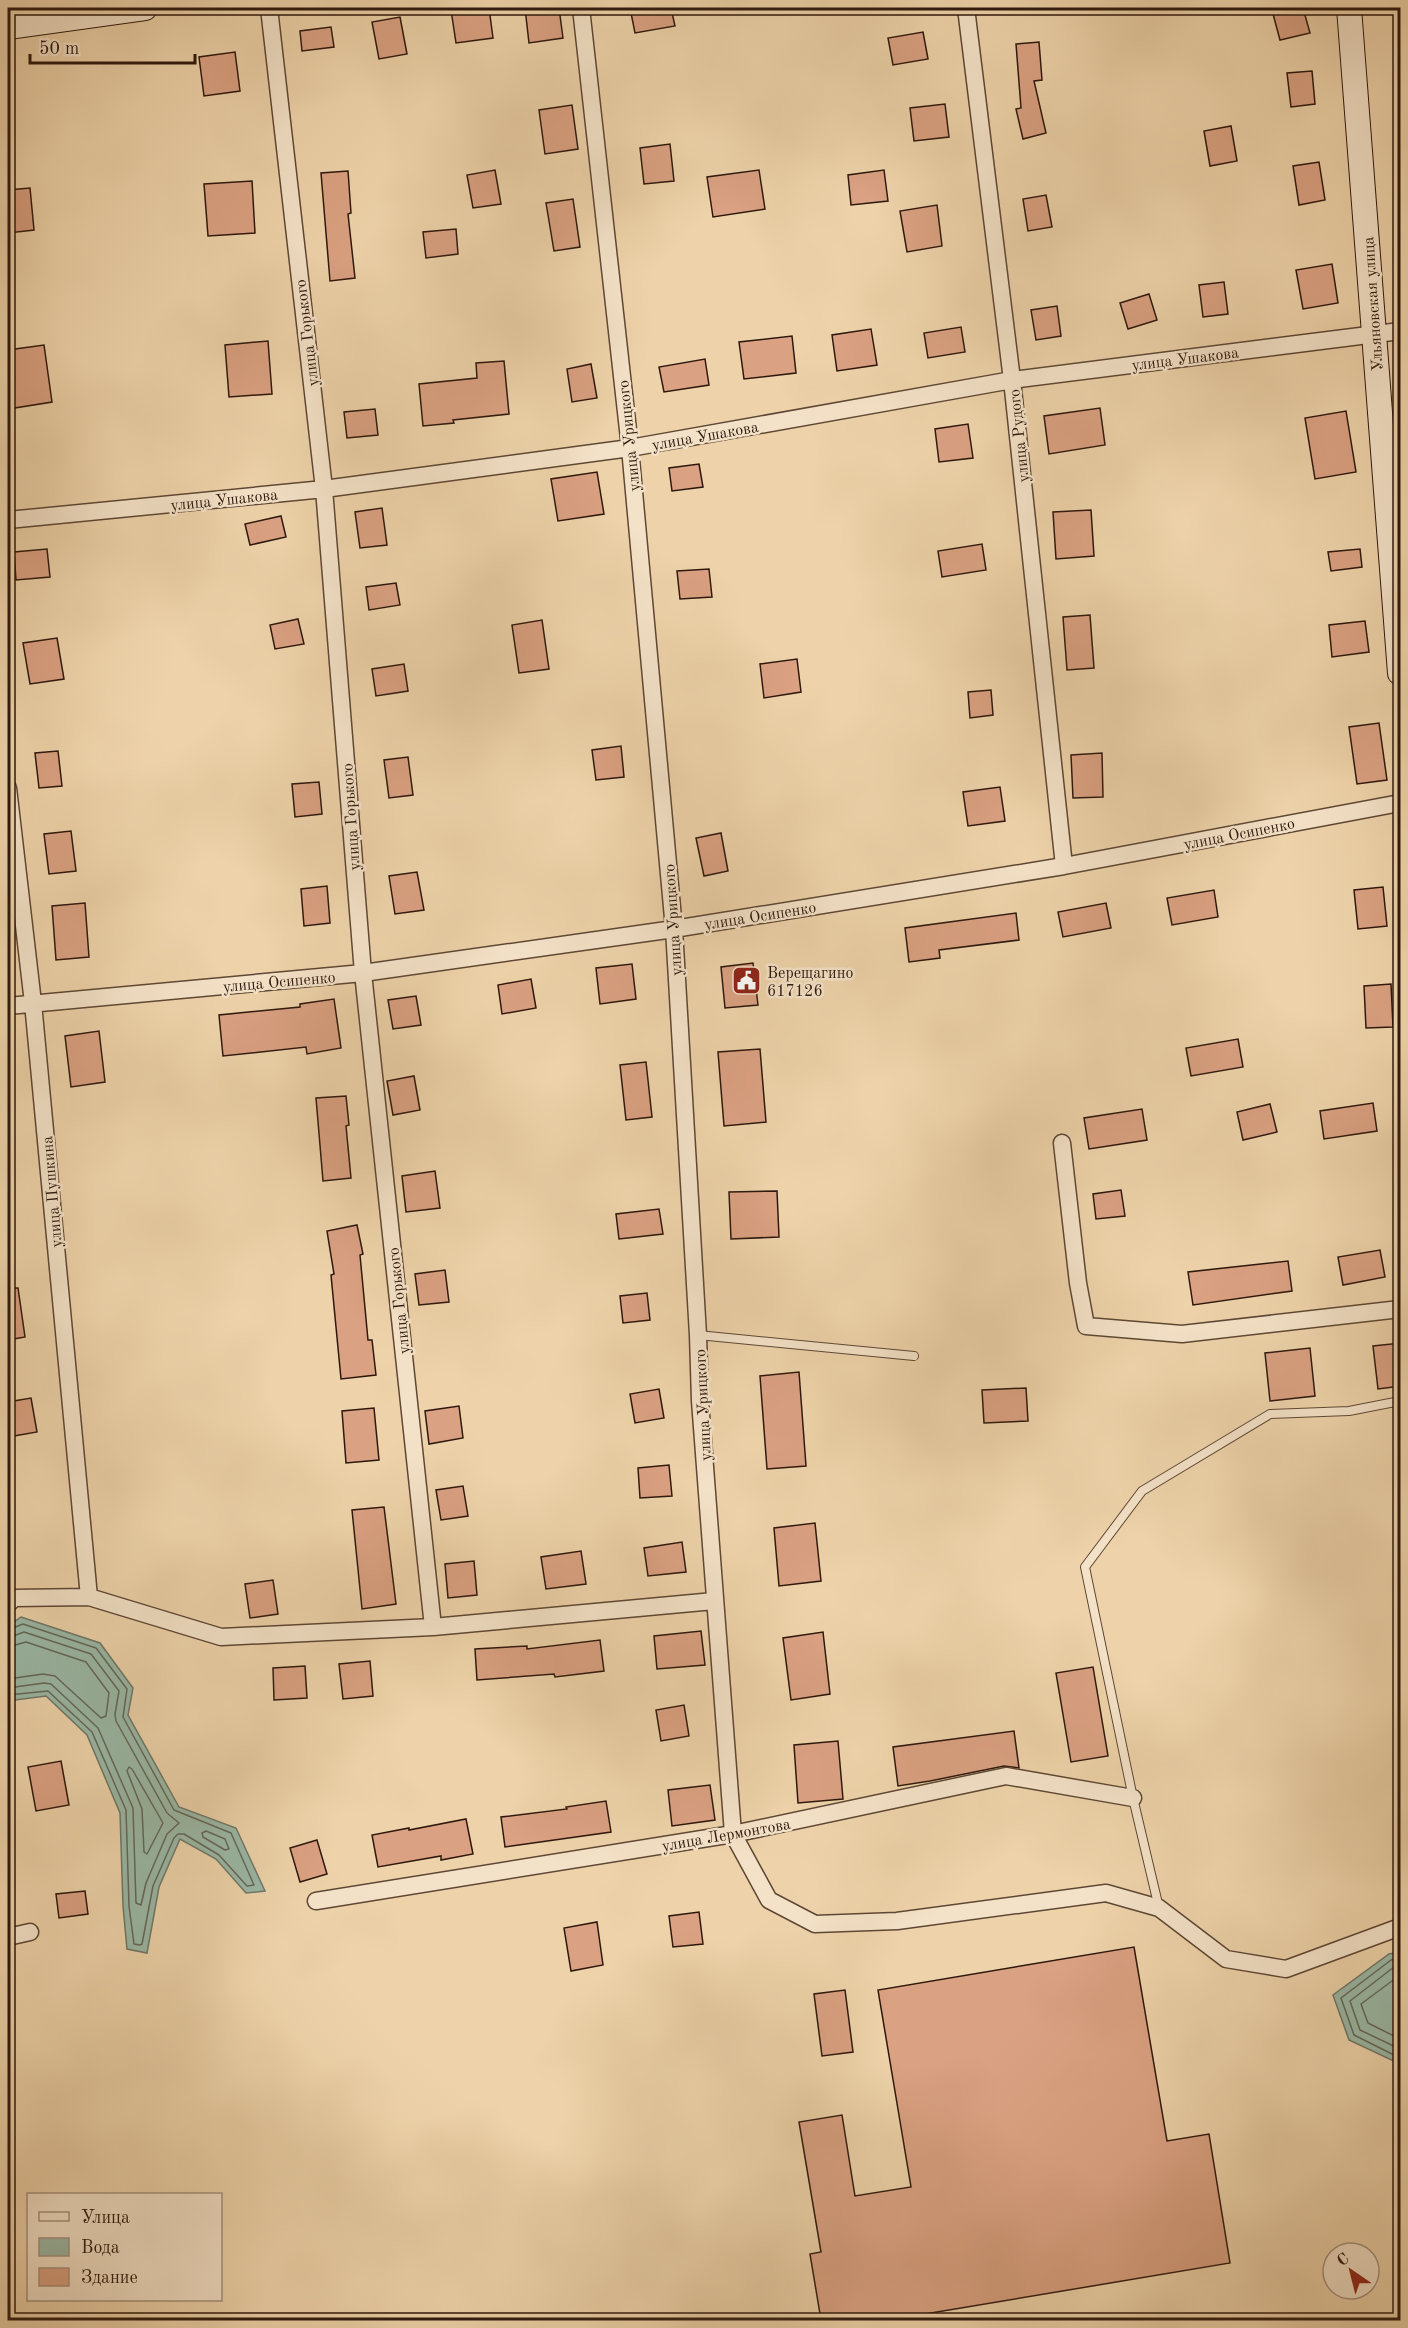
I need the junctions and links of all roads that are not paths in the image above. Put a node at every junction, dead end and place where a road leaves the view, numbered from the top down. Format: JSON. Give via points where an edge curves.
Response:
{"nodes":[{"id":1,"x":145,"y":8,"type":"edge"},
{"id":2,"x":269,"y":8,"type":"edge"},
{"id":3,"x":581,"y":8,"type":"edge"},
{"id":4,"x":966,"y":8,"type":"edge"},
{"id":5,"x":1349,"y":8,"type":"edge"},
{"id":6,"x":8,"y":27,"type":"edge"},
{"id":7,"x":1401,"y":331,"type":"edge"},
{"id":8,"x":1374,"y":334,"type":"junction"},
{"id":9,"x":1012,"y":380,"type":"junction"},
{"id":10,"x":630,"y":448,"type":"junction"},
{"id":11,"x":324,"y":489,"type":"junction"},
{"id":12,"x":8,"y":520,"type":"edge"},
{"id":13,"x":1401,"y":673,"type":"edge"},
{"id":14,"x":8,"y":788,"type":"edge"},
{"id":15,"x":1401,"y":802,"type":"edge"},
{"id":16,"x":1064,"y":866,"type":"junction"},
{"id":17,"x":674,"y":928,"type":"junction"},
{"id":18,"x":363,"y":974,"type":"junction"},
{"id":19,"x":33,"y":1003,"type":"junction"},
{"id":20,"x":8,"y":1006,"type":"edge"},
{"id":21,"x":1062,"y":1143,"type":"dead end"},
{"id":22,"x":1401,"y":1309,"type":"edge"},
{"id":23,"x":698,"y":1335,"type":"junction"},
{"id":24,"x":914,"y":1356,"type":"dead end"},
{"id":25,"x":1401,"y":1401,"type":"edge"},
{"id":26,"x":89,"y":1597,"type":"junction"},
{"id":27,"x":714,"y":1601,"type":"junction"},
{"id":28,"x":8,"y":1604,"type":"edge"},
{"id":29,"x":433,"y":1627,"type":"junction"},
{"id":30,"x":1133,"y":1798,"type":"junction"},
{"id":31,"x":733,"y":1834,"type":"junction"},
{"id":32,"x":316,"y":1901,"type":"dead end"},
{"id":33,"x":1160,"y":1908,"type":"junction"},
{"id":34,"x":1401,"y":1927,"type":"edge"},
{"id":35,"x":30,"y":1932,"type":"dead end"},
{"id":36,"x":8,"y":1937,"type":"edge"}],
"edges":[{"from":1,"to":6,"type":"street"},
{"from":2,"to":11,"type":"street","name":"улица Горького"},
{"from":3,"to":10,"type":"street","name":"улица Урицкого"},
{"from":4,"to":9,"type":"street","name":"улица Рудого"},
{"from":5,"to":8,"type":"street","name":"Ульяновская улица"},
{"from":7,"to":8,"type":"street","name":"улица Ушакова"},
{"from":8,"to":9,"type":"street","name":"улица Ушакова"},
{"from":8,"to":13,"type":"street","name":"Ульяновская улица"},
{"from":9,"to":10,"type":"street","name":"улица Ушакова"},
{"from":9,"to":16,"type":"street","name":"улица Рудого"},
{"from":10,"to":11,"type":"street","name":"улица Ушакова"},
{"from":10,"to":17,"type":"street","name":"улица Урицкого"},
{"from":11,"to":12,"type":"street","name":"улица Ушакова"},
{"from":11,"to":18,"type":"street","name":"улица Горького"},
{"from":14,"to":19,"type":"street","name":"улица Пушкина"},
{"from":15,"to":16,"type":"street","name":"улица Осипенко"},
{"from":16,"to":17,"type":"street","name":"улица Осипенко"},
{"from":17,"to":18,"type":"street","name":"улица Осипенко"},
{"from":17,"to":23,"type":"street","name":"улица Урицкого"},
{"from":18,"to":19,"type":"street","name":"улица Осипенко"},
{"from":18,"to":29,"type":"street","name":"улица Горького"},
{"from":19,"to":20,"type":"street","name":"улица Осипенко"},
{"from":19,"to":26,"type":"street","name":"улица Пушкина"},
{"from":21,"to":22,"type":"street","via":[[1086,1326],[1182,1334]]},
{"from":23,"to":24,"type":"lane"},
{"from":23,"to":27,"type":"street","name":"улица Урицкого"},
{"from":25,"to":30,"type":"lane","via":[[1349,1411],[1270,1414],[1142,1491],[1085,1567]]},
{"from":26,"to":28,"type":"street","via":[[14,1598]]},
{"from":26,"to":29,"type":"street","via":[[221,1637]]},
{"from":27,"to":29,"type":"street"},
{"from":27,"to":31,"type":"street","name":"улица Урицкого"},
{"from":30,"to":31,"type":"street","name":"улица Лермонтова","via":[[1006,1776]]},
{"from":30,"to":33,"type":"lane"},
{"from":31,"to":32,"type":"street","name":"улица Лермонтова"},
{"from":31,"to":33,"type":"street","via":[[769,1900],[816,1924],[897,1921],[1106,1893]]},
{"from":33,"to":34,"type":"street","via":[[1226,1959],[1286,1969]]},
{"from":35,"to":36,"type":"street"}]}
